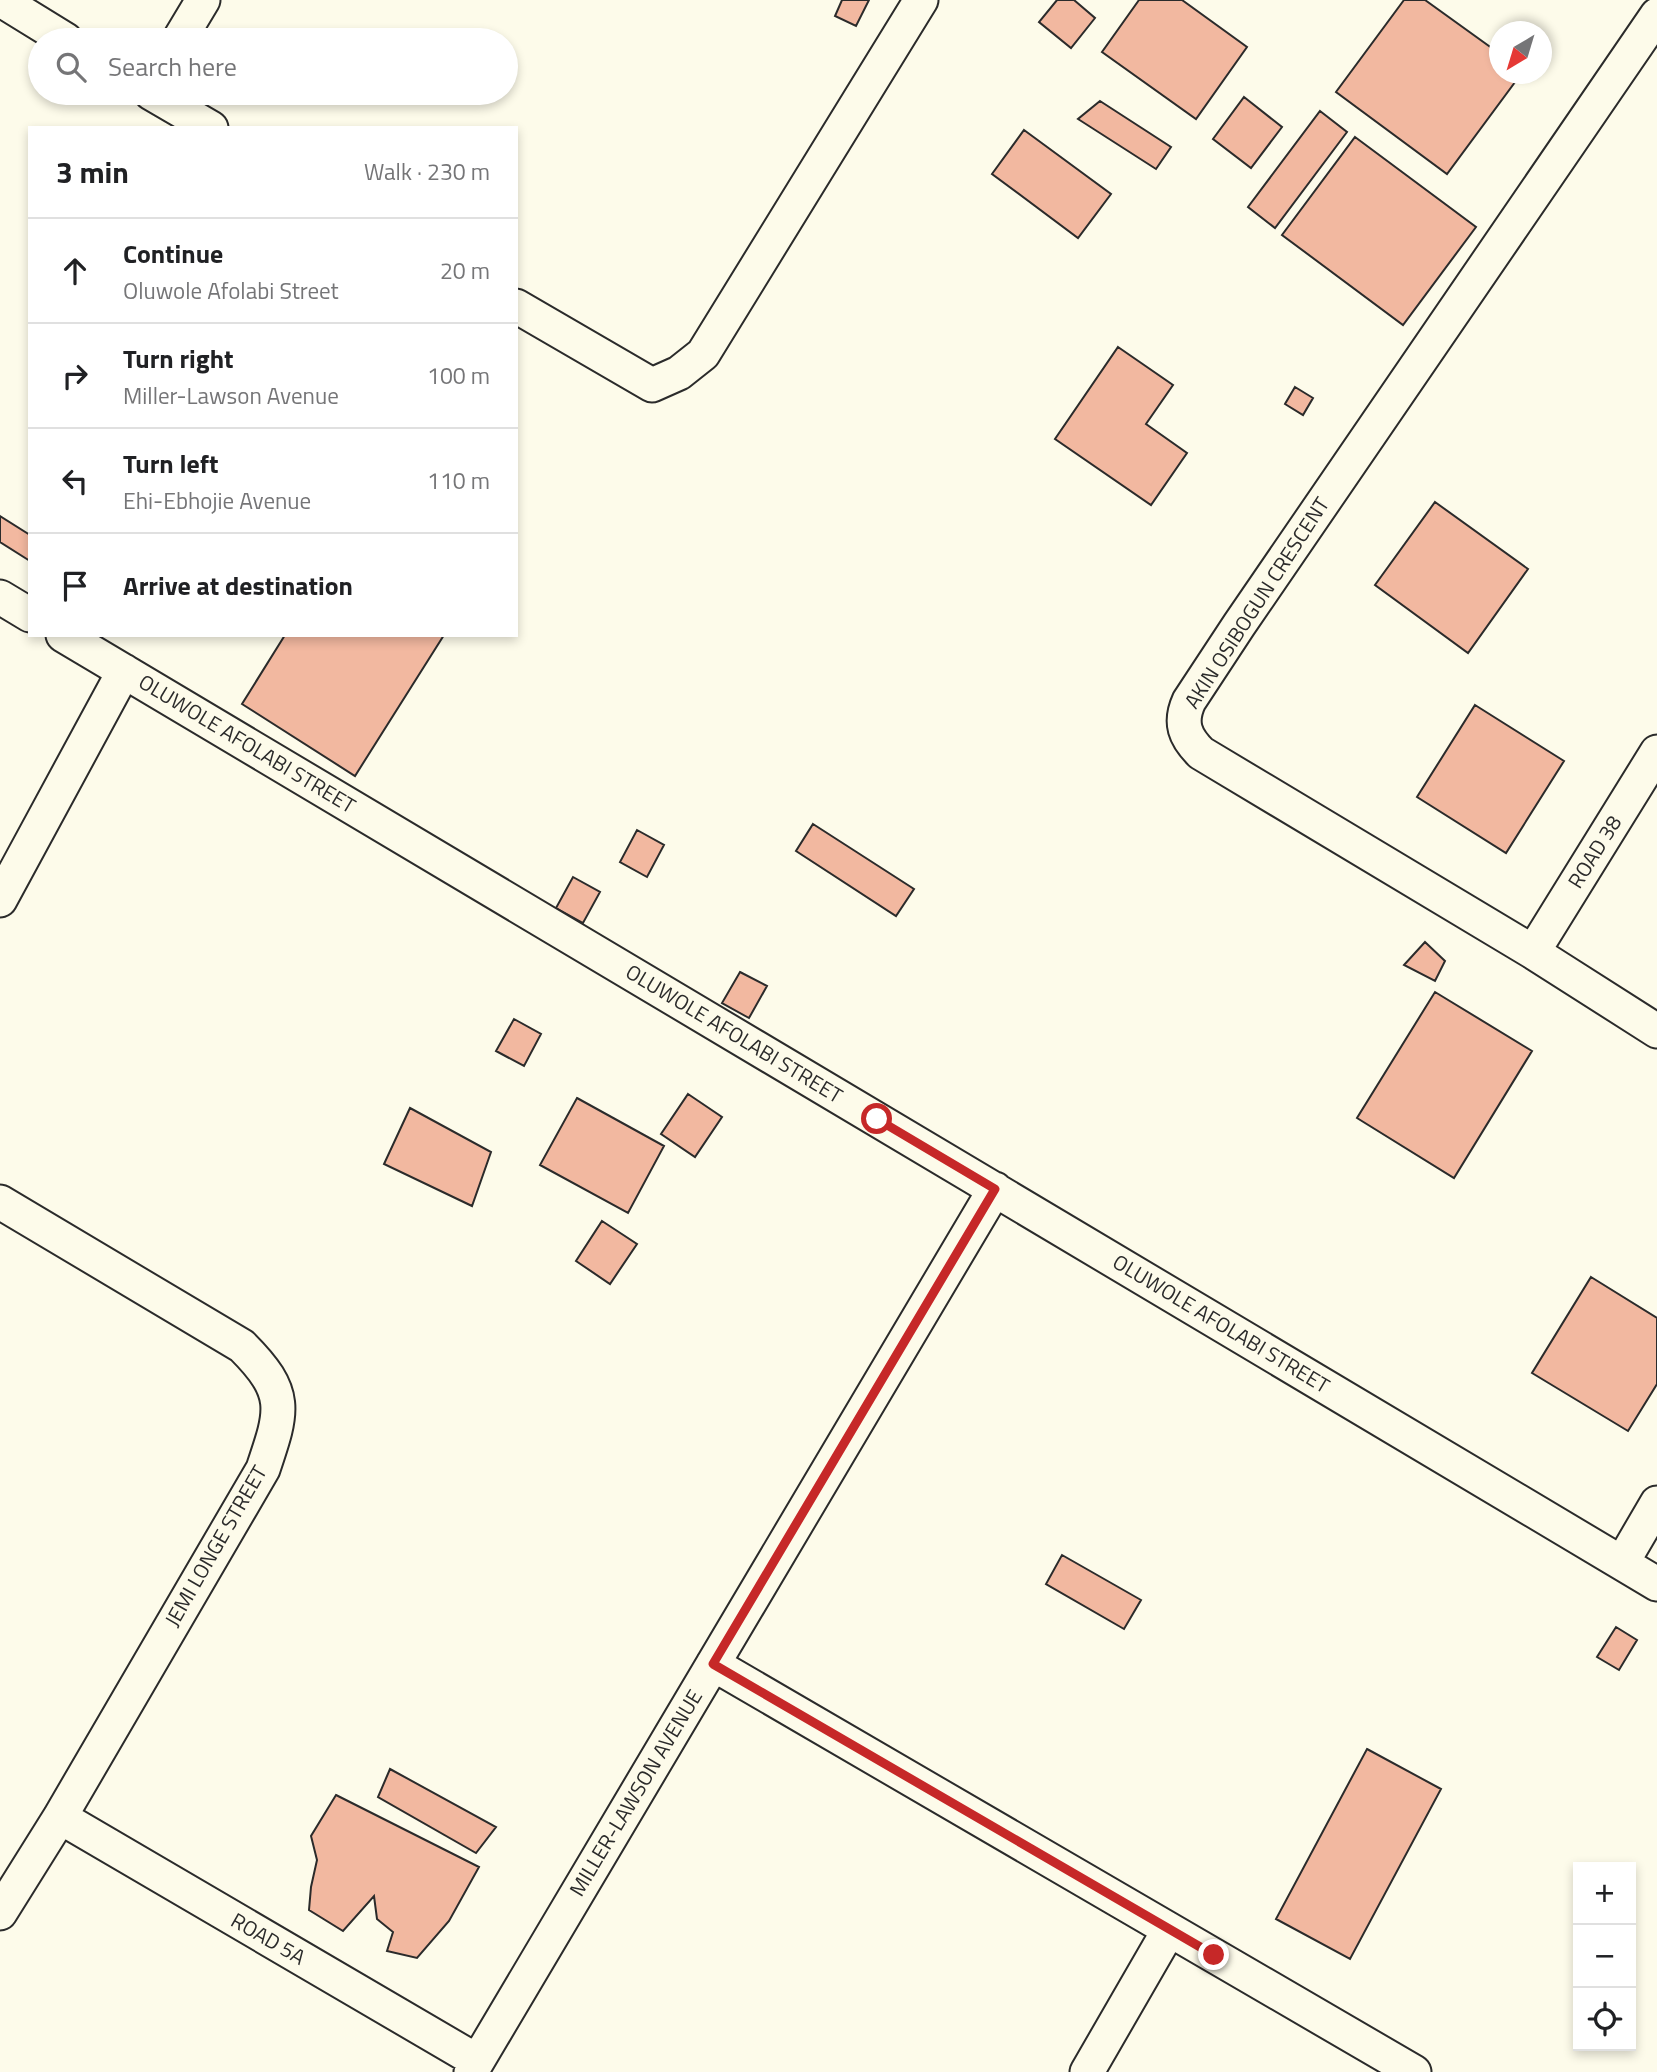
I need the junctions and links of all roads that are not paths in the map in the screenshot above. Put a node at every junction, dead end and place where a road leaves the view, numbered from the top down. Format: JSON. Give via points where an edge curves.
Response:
{"nodes":[{"id":1,"x":1,"y":0,"type":"edge"},
{"id":2,"x":204,"y":0,"type":"edge"},
{"id":3,"x":921,"y":0,"type":"edge"},
{"id":4,"x":1657,"y":15,"type":"edge"},
{"id":5,"x":46,"y":28,"type":"edge"},
{"id":6,"x":186,"y":28,"type":"edge"},
{"id":7,"x":172,"y":105,"type":"edge"},
{"id":8,"x":208,"y":126,"type":"edge"},
{"id":9,"x":518,"y":307,"type":"edge"},
{"id":10,"x":0,"y":597,"type":"edge"},
{"id":11,"x":28,"y":614,"type":"edge"},
{"id":12,"x":66,"y":637,"type":"edge"},
{"id":13,"x":124,"y":671,"type":"junction"},
{"id":14,"x":1657,"y":752,"type":"edge"},
{"id":15,"x":0,"y":900,"type":"edge"},
{"id":16,"x":1533,"y":953,"type":"junction"},
{"id":17,"x":1657,"y":1031,"type":"edge"},
{"id":18,"x":995,"y":1189,"type":"junction"},
{"id":19,"x":0,"y":1202,"type":"edge"},
{"id":20,"x":1657,"y":1503,"type":"edge"},
{"id":21,"x":1622,"y":1563,"type":"junction"},
{"id":22,"x":1657,"y":1584,"type":"edge"},
{"id":23,"x":713,"y":1664,"type":"junction"},
{"id":24,"x":60,"y":1817,"type":"junction"},
{"id":25,"x":0,"y":1913,"type":"edge"},
{"id":26,"x":1169,"y":1930,"type":"junction"},
{"id":27,"x":474,"y":2067,"type":"edge"},
{"id":28,"x":1087,"y":2072,"type":"edge"},
{"id":29,"x":1414,"y":2072,"type":"edge"}],
"edges":[{"from":1,"to":5,"type":"street"},
{"from":2,"to":6,"type":"street"},
{"from":3,"to":9,"type":"street","via":[[703,354],[679,373],[652,384]]},
{"from":4,"to":16,"type":"street","name":"AKIN OSIBOGUN CRESCENT","via":[[1239,625],[1183,714],[1189,741],[1201,753]]},
{"from":7,"to":8,"type":"street"},
{"from":10,"to":11,"type":"street"},
{"from":12,"to":13,"type":"street","name":"OLUWOLE AFOLABI STREET"},
{"from":13,"to":15,"type":"street"},
{"from":13,"to":18,"type":"street","name":"OLUWOLE AFOLABI STREET"},
{"from":14,"to":16,"type":"street","name":"ROAD 38"},
{"from":16,"to":17,"type":"street","name":"AKIN OSIBOGUN CRESCENT"},
{"from":18,"to":21,"type":"street","name":"OLUWOLE AFOLABI STREET"},
{"from":18,"to":23,"type":"street","name":"MILLER-LAWSON AVENUE"},
{"from":19,"to":24,"type":"street","name":"JEMI LONGE STREET","via":[[242,1346],[264,1367],[279,1408],[262,1469]]},
{"from":20,"to":21,"type":"street"},
{"from":21,"to":22,"type":"street","name":"OLUWOLE AFOLABI STREET"},
{"from":23,"to":26,"type":"street"},
{"from":23,"to":27,"type":"street","name":"MILLER-LAWSON AVENUE"},
{"from":24,"to":25,"type":"street","name":"JEMI LONGE STREET"},
{"from":24,"to":27,"type":"street","name":"ROAD 5A"},
{"from":26,"to":28,"type":"street"},
{"from":26,"to":29,"type":"street"}]}
